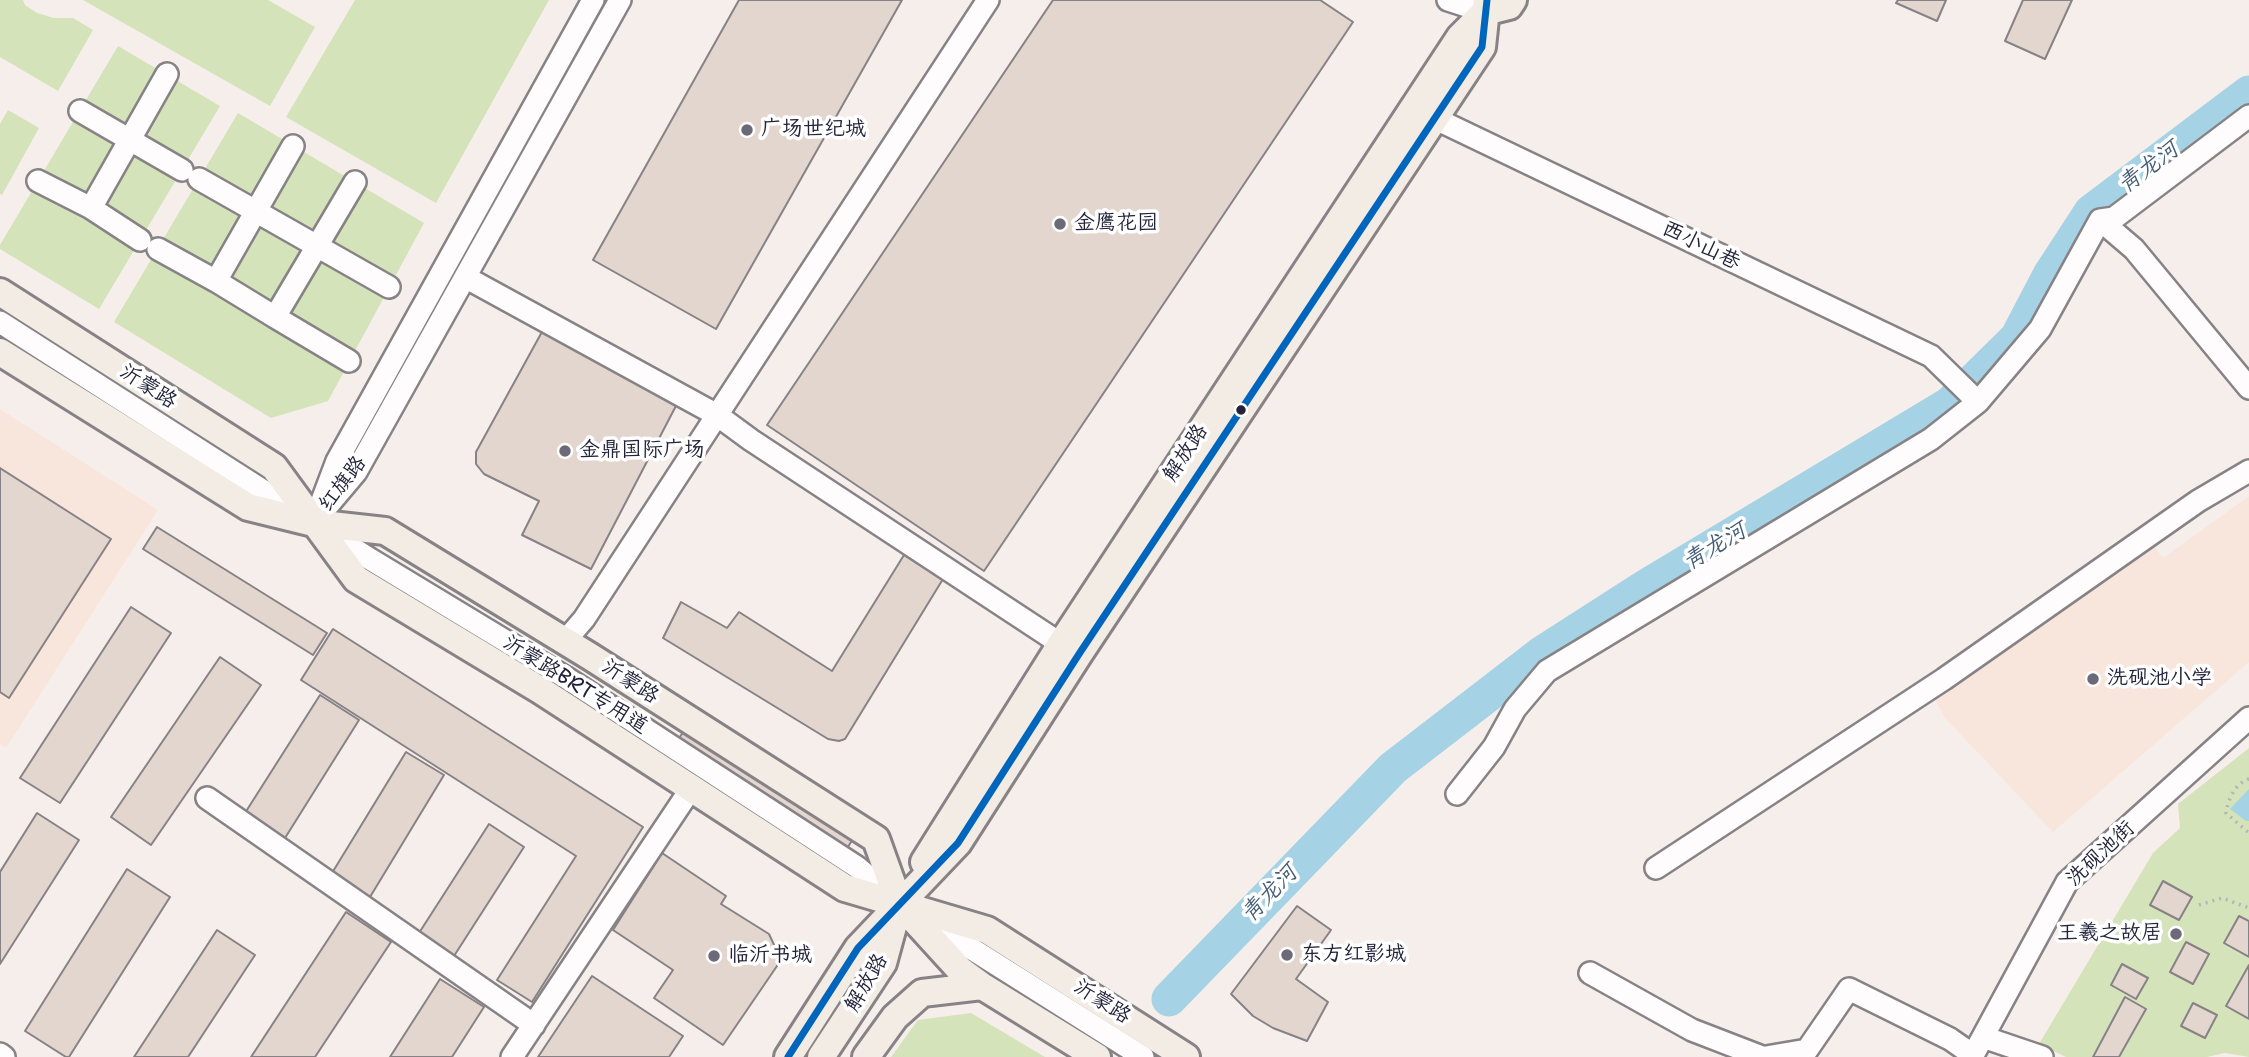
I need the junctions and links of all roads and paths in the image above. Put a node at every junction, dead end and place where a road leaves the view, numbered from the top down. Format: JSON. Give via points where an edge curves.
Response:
{"nodes":[{"id":1,"x":593,"y":0,"type":"edge"},
{"id":2,"x":620,"y":0,"type":"edge"},
{"id":3,"x":988,"y":0,"type":"edge"},
{"id":4,"x":1448,"y":0,"type":"edge"},
{"id":5,"x":1514,"y":0,"type":"edge"},
{"id":6,"x":1481,"y":4,"type":"edge"},
{"id":7,"x":167,"y":74,"type":"dead end"},
{"id":8,"x":80,"y":111,"type":"dead end"},
{"id":9,"x":2249,"y":116,"type":"edge"},
{"id":10,"x":1436,"y":119,"type":"junction"},
{"id":11,"x":130,"y":139,"type":"junction"},
{"id":12,"x":293,"y":146,"type":"dead end"},
{"id":13,"x":38,"y":181,"type":"dead end"},
{"id":14,"x":355,"y":182,"type":"dead end"},
{"id":15,"x":91,"y":208,"type":"junction"},
{"id":16,"x":255,"y":212,"type":"junction"},
{"id":17,"x":2100,"y":220,"type":"junction"},
{"id":18,"x":317,"y":247,"type":"junction"},
{"id":19,"x":465,"y":277,"type":"junction"},
{"id":20,"x":216,"y":281,"type":"junction"},
{"id":21,"x":389,"y":287,"type":"dead end"},
{"id":22,"x":0,"y":292,"type":"edge"},
{"id":23,"x":275,"y":317,"type":"junction"},
{"id":24,"x":0,"y":322,"type":"edge"},
{"id":25,"x":0,"y":352,"type":"edge"},
{"id":26,"x":349,"y":361,"type":"dead end"},
{"id":27,"x":2249,"y":388,"type":"edge"},
{"id":28,"x":1969,"y":394,"type":"junction"},
{"id":29,"x":717,"y":415,"type":"junction"},
{"id":30,"x":2249,"y":471,"type":"edge"},
{"id":31,"x":313,"y":523,"type":"junction"},
{"id":32,"x":565,"y":641,"type":"junction"},
{"id":33,"x":1061,"y":644,"type":"junction"},
{"id":34,"x":2249,"y":719,"type":"edge"},
{"id":35,"x":2249,"y":779,"type":"edge"},
{"id":36,"x":692,"y":787,"type":"junction"},
{"id":37,"x":1457,"y":794,"type":"dead end"},
{"id":38,"x":207,"y":798,"type":"dead end"},
{"id":39,"x":2249,"y":833,"type":"edge"},
{"id":40,"x":1656,"y":868,"type":"dead end"},
{"id":41,"x":899,"y":903,"type":"junction"},
{"id":42,"x":2199,"y":905,"type":"dead end"},
{"id":43,"x":2249,"y":908,"type":"edge"},
{"id":44,"x":1590,"y":973,"type":"dead end"},
{"id":45,"x":982,"y":986,"type":"junction"},
{"id":46,"x":534,"y":1025,"type":"junction"},
{"id":47,"x":1153,"y":1050,"type":"edge"},
{"id":48,"x":1976,"y":1050,"type":"edge"},
{"id":49,"x":1094,"y":1055,"type":"edge"},
{"id":50,"x":512,"y":1057,"type":"edge"},
{"id":51,"x":788,"y":1057,"type":"edge"},
{"id":52,"x":821,"y":1057,"type":"edge"},
{"id":53,"x":866,"y":1057,"type":"edge"},
{"id":54,"x":1186,"y":1057,"type":"edge"},
{"id":55,"x":1764,"y":1057,"type":"edge"},
{"id":56,"x":2042,"y":1057,"type":"edge"}],
"edges":[{"from":1,"to":31,"type":"street","name":"红旗路","via":[[337,461]]},
{"from":2,"to":19,"type":"street","name":"红旗路"},
{"from":3,"to":29,"type":"street"},
{"from":4,"to":6,"type":"street"},
{"from":5,"to":6,"type":"main road","name":"解放路","via":[[1509,6]]},
{"from":6,"to":10,"type":"main road","name":"解放路","via":[[1482,47]]},
{"from":6,"to":33,"type":"main road","name":"解放路"},
{"from":7,"to":11,"type":"street"},
{"from":8,"to":11,"type":"street"},
{"from":9,"to":17,"type":"street","via":[[2114,218]]},
{"from":10,"to":28,"type":"street","name":"西小山巷","via":[[1931,356]]},
{"from":10,"to":41,"type":"main road","name":"解放路","via":[[958,843]]},
{"from":11,"to":15,"type":"street"},
{"from":11,"to":16,"type":"street"},
{"from":12,"to":16,"type":"street"},
{"from":13,"to":15,"type":"street"},
{"from":14,"to":18,"type":"street"},
{"from":15,"to":20,"type":"street"},
{"from":16,"to":18,"type":"street"},
{"from":16,"to":20,"type":"street"},
{"from":17,"to":27,"type":"street","via":[[2134,249]]},
{"from":17,"to":28,"type":"street","via":[[2040,329]]},
{"from":18,"to":21,"type":"street"},
{"from":18,"to":23,"type":"street"},
{"from":19,"to":29,"type":"street"},
{"from":19,"to":31,"type":"street","name":"红旗路","via":[[356,471]]},
{"from":20,"to":23,"type":"street"},
{"from":22,"to":31,"type":"main road","name":"沂蒙路","via":[[274,467]]},
{"from":23,"to":26,"type":"street"},
{"from":24,"to":31,"type":"street","name":"沂蒙路BRT专用道"},
{"from":25,"to":31,"type":"main road","name":"沂蒙路","via":[[248,507]]},
{"from":28,"to":37,"type":"street","via":[[1931,439],[1547,671]]},
{"from":29,"to":32,"type":"street"},
{"from":29,"to":33,"type":"street"},
{"from":30,"to":40,"type":"street"},
{"from":31,"to":32,"type":"main road","name":"沂蒙路","via":[[385,531]]},
{"from":31,"to":36,"type":"main road","name":"沂蒙路","via":[[356,579]]},
{"from":31,"to":41,"type":"street","name":"沂蒙路BRT专用道","via":[[565,677],[858,867]]},
{"from":32,"to":41,"type":"main road","name":"沂蒙路","via":[[876,839]]},
{"from":33,"to":41,"type":"main road","name":"解放路","via":[[1018,712],[983,743],[929,824]]},
{"from":34,"to":48,"type":"street","name":"洗砚池街","via":[[2067,882]]},
{"from":35,"to":39,"type":"path","via":[[2243,780],[2228,801],[2226,813]]},
{"from":36,"to":41,"type":"main road","name":"沂蒙路","via":[[845,888]]},
{"from":36,"to":46,"type":"street"},
{"from":38,"to":46,"type":"street"},
{"from":41,"to":45,"type":"main road","name":"沂蒙路","via":[[960,970]]},
{"from":41,"to":47,"type":"street","name":"沂蒙路BRT专用道"},
{"from":41,"to":47,"type":"main road","name":"沂蒙路","via":[[987,930],[1117,1011]]},
{"from":41,"to":51,"type":"main road","name":"解放路","via":[[858,948]]},
{"from":41,"to":52,"type":"main road","name":"解放路","via":[[883,963]]},
{"from":42,"to":43,"type":"path","via":[[2222,898]]},
{"from":44,"to":55,"type":"street","via":[[1692,1030]]},
{"from":45,"to":49,"type":"main road","name":"沂蒙路"},
{"from":45,"to":53,"type":"main road","via":[[922,993],[895,1017]]},
{"from":46,"to":50,"type":"street"},
{"from":47,"to":54,"type":"main road","name":"沂蒙路"},
{"from":48,"to":55,"type":"street","via":[[1849,989],[1807,1050]]},
{"from":48,"to":56,"type":"street"}]}
